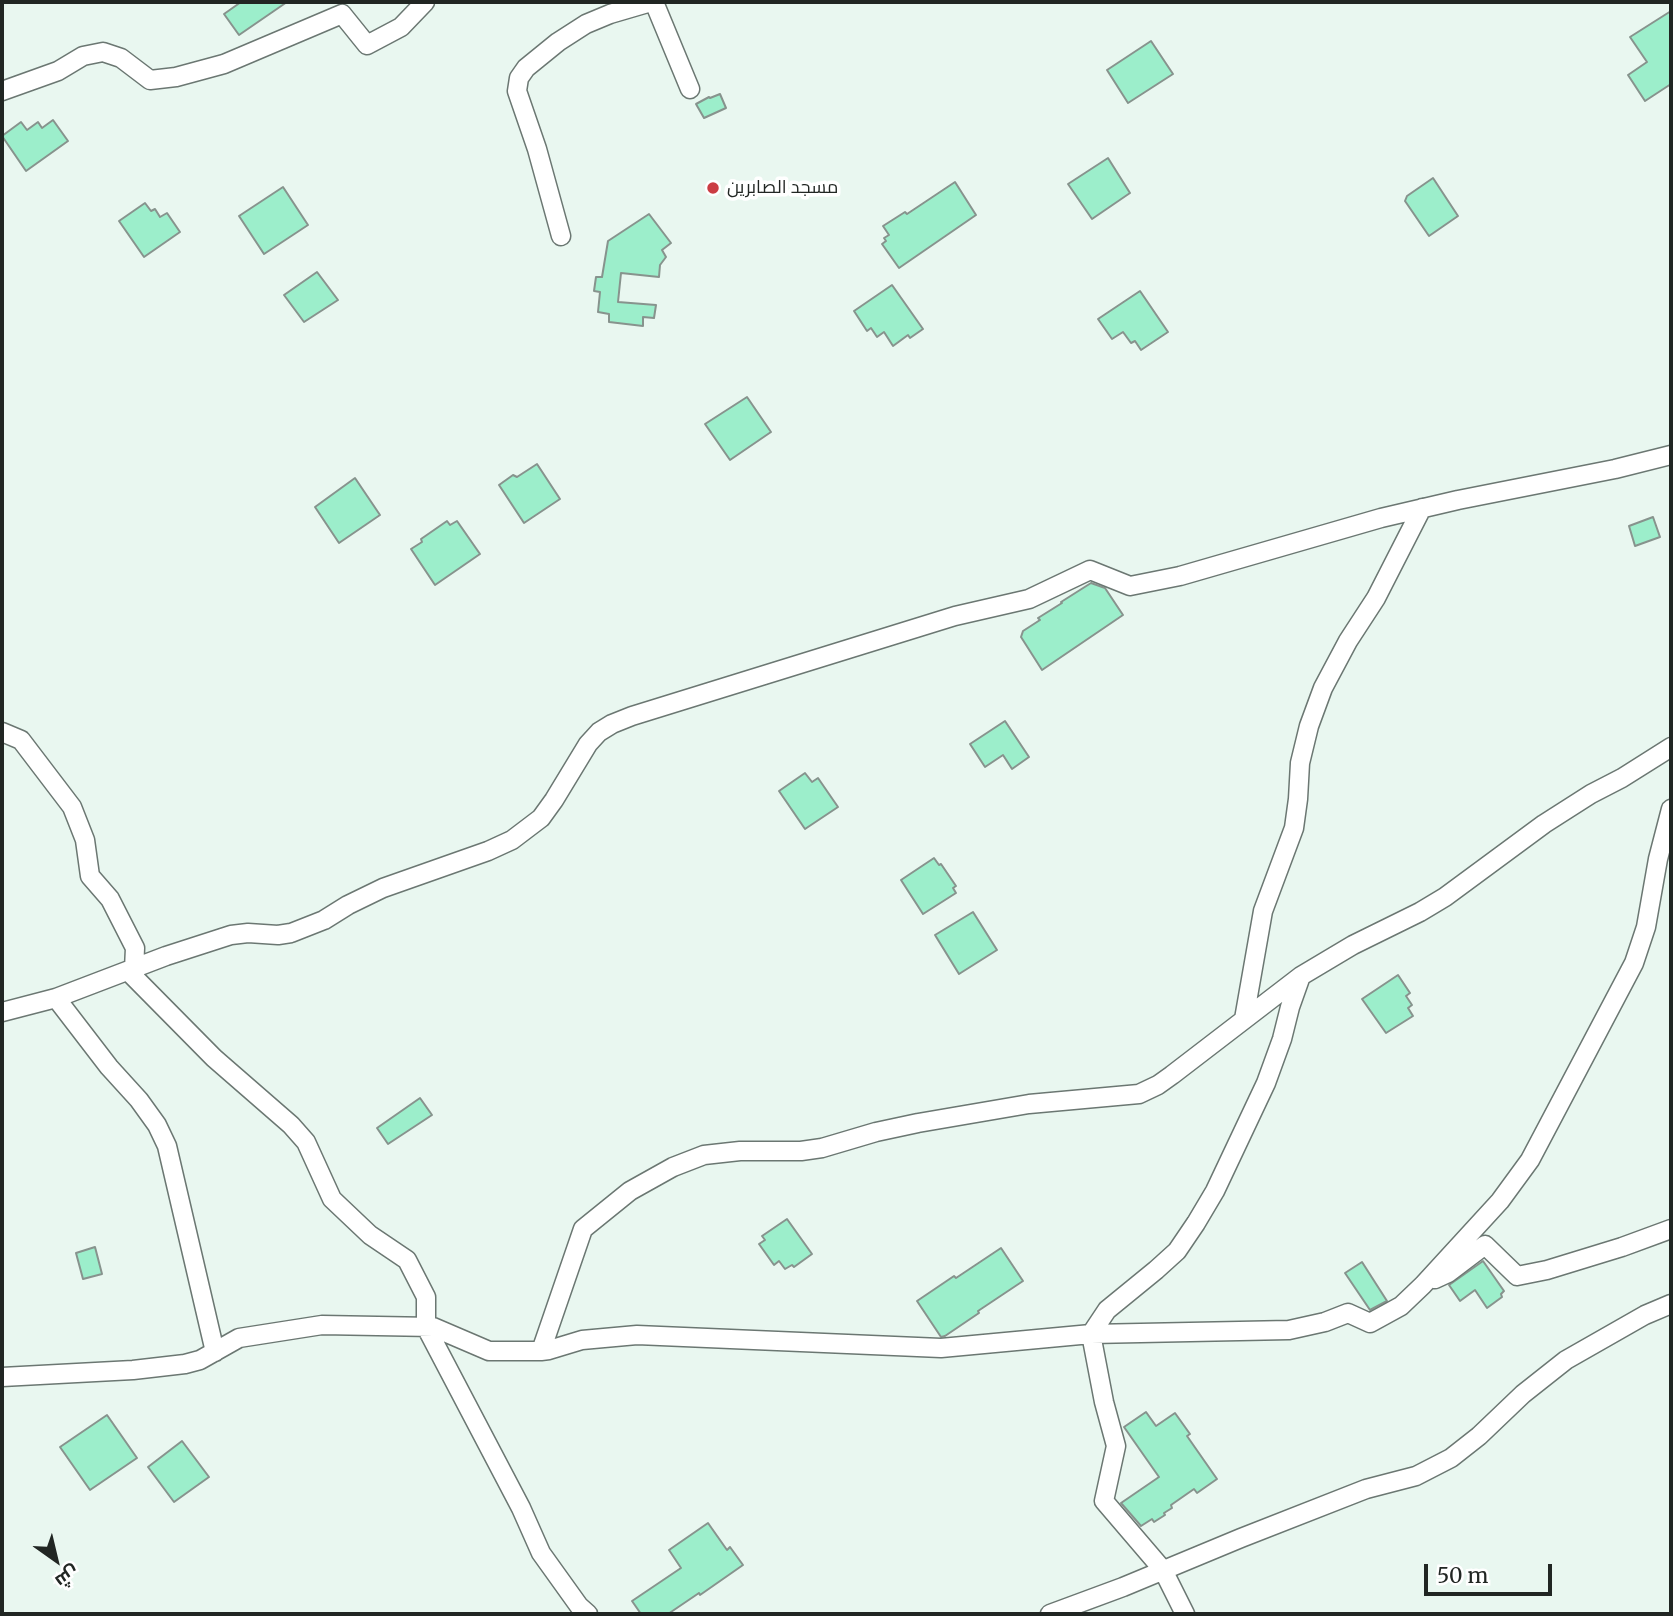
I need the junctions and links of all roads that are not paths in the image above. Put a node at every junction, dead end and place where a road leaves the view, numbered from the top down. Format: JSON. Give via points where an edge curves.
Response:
{"nodes":[{"id":1,"x":425,"y":2,"type":"edge"},
{"id":2,"x":652,"y":2,"type":"edge"},
{"id":3,"x":690,"y":89,"type":"dead end"},
{"id":4,"x":2,"y":91,"type":"edge"},
{"id":5,"x":561,"y":236,"type":"dead end"},
{"id":6,"x":1671,"y":455,"type":"edge"},
{"id":7,"x":1422,"y":508,"type":"junction"},
{"id":8,"x":2,"y":733,"type":"edge"},
{"id":9,"x":1671,"y":747,"type":"edge"},
{"id":10,"x":1671,"y":809,"type":"edge"},
{"id":11,"x":131,"y":970,"type":"junction"},
{"id":12,"x":1301,"y":976,"type":"junction"},
{"id":13,"x":57,"y":998,"type":"junction"},
{"id":14,"x":2,"y":1012,"type":"edge"},
{"id":15,"x":1244,"y":1019,"type":"junction"},
{"id":16,"x":1671,"y":1229,"type":"edge"},
{"id":17,"x":1423,"y":1285,"type":"junction"},
{"id":18,"x":1671,"y":1304,"type":"edge"},
{"id":19,"x":426,"y":1327,"type":"junction"},
{"id":20,"x":1091,"y":1334,"type":"junction"},
{"id":21,"x":541,"y":1351,"type":"junction"},
{"id":22,"x":215,"y":1352,"type":"junction"},
{"id":23,"x":2,"y":1377,"type":"edge"},
{"id":24,"x":1163,"y":1570,"type":"junction"},
{"id":25,"x":588,"y":1614,"type":"edge"},
{"id":26,"x":1050,"y":1614,"type":"edge"},
{"id":27,"x":1185,"y":1614,"type":"edge"}],
"edges":[{"from":1,"to":4,"type":"street","via":[[401,27],[367,45],[342,14],[225,64],[176,77],[150,80],[121,58],[103,52]]},
{"from":2,"to":3,"type":"street"},
{"from":2,"to":5,"type":"street","via":[[586,24],[558,42],[519,78],[517,91]]},
{"from":6,"to":7,"type":"street"},
{"from":7,"to":11,"type":"street","via":[[1143,584],[1130,586],[1090,570],[1029,599],[956,616],[632,716],[598,732],[541,818],[512,841],[383,888],[291,933],[231,935]]},
{"from":7,"to":15,"type":"street","via":[[1323,688],[1309,726],[1300,763],[1294,828],[1263,911]]},
{"from":8,"to":11,"type":"street","via":[[21,740],[72,807],[85,840],[90,876],[110,899],[135,948]]},
{"from":9,"to":12,"type":"street","via":[[1562,812],[1445,897]]},
{"from":10,"to":17,"type":"street","via":[[1646,927],[1618,994],[1530,1160],[1500,1201]]},
{"from":11,"to":13,"type":"street"},
{"from":11,"to":19,"type":"street","via":[[214,1058],[306,1142],[332,1199],[370,1235],[407,1260],[426,1297]]},
{"from":12,"to":15,"type":"street"},
{"from":12,"to":20,"type":"street","via":[[1266,1083],[1215,1191],[1177,1251],[1107,1310]]},
{"from":13,"to":14,"type":"street"},
{"from":13,"to":22,"type":"street","via":[[139,1100],[167,1146]]},
{"from":15,"to":21,"type":"street","via":[[1165,1080],[1139,1094],[1029,1104],[887,1129],[822,1148],[704,1155],[673,1167],[630,1191],[583,1228]]},
{"from":16,"to":17,"type":"street","via":[[1517,1276],[1485,1245]]},
{"from":17,"to":20,"type":"street","via":[[1401,1306],[1370,1323],[1348,1314],[1289,1330]]},
{"from":18,"to":24,"type":"street","via":[[1566,1360],[1451,1458],[1416,1476],[1366,1489]]},
{"from":19,"to":21,"type":"street","via":[[489,1351]]},
{"from":19,"to":22,"type":"street","via":[[322,1325],[239,1338]]},
{"from":19,"to":25,"type":"street","via":[[541,1553]]},
{"from":20,"to":21,"type":"street","via":[[941,1348],[637,1335],[582,1340]]},
{"from":20,"to":24,"type":"street","via":[[1116,1446],[1104,1501]]},
{"from":22,"to":23,"type":"street","via":[[201,1360],[146,1369]]},
{"from":24,"to":26,"type":"street"},
{"from":24,"to":27,"type":"street"}]}
